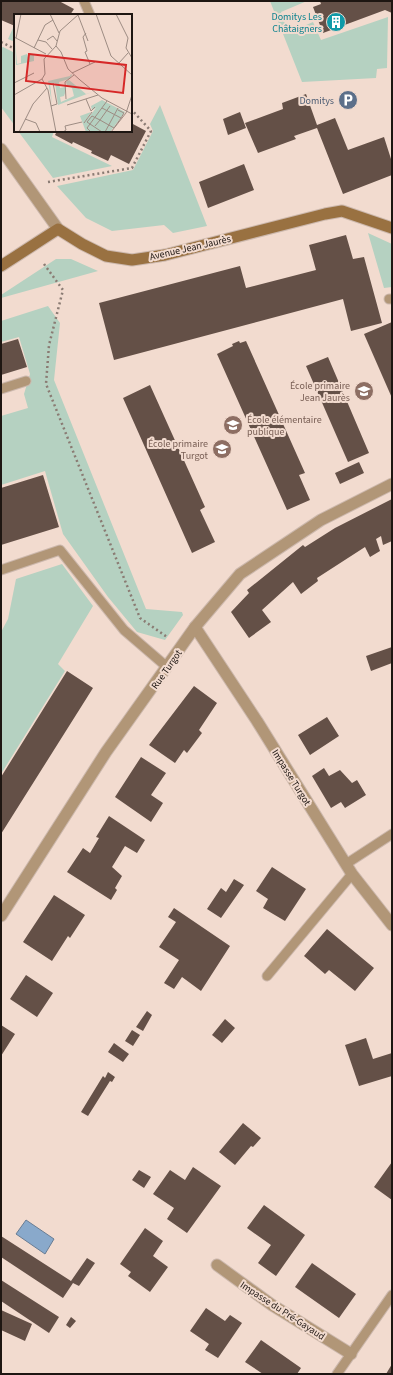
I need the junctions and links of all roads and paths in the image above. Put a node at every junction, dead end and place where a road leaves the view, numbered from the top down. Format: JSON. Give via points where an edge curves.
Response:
{"nodes":[{"id":1,"x":84,"y":1,"type":"edge"},
{"id":2,"x":90,"y":14,"type":"edge"},
{"id":3,"x":1,"y":42,"type":"edge"},
{"id":4,"x":14,"y":48,"type":"edge"},
{"id":5,"x":132,"y":110,"type":"edge"},
{"id":6,"x":1,"y":149,"type":"edge"},
{"id":7,"x":48,"y":182,"type":"dead end"},
{"id":8,"x":392,"y":228,"type":"edge"},
{"id":9,"x":58,"y":229,"type":"junction"},
{"id":10,"x":44,"y":264,"type":"dead end"},
{"id":11,"x":1,"y":266,"type":"edge"},
{"id":12,"x":26,"y":381,"type":"dead end"},
{"id":13,"x":1,"y":389,"type":"edge"},
{"id":14,"x":392,"y":484,"type":"edge"},
{"id":15,"x":1,"y":570,"type":"edge"},
{"id":16,"x":195,"y":627,"type":"junction"},
{"id":17,"x":169,"y":639,"type":"dead end"},
{"id":18,"x":167,"y":667,"type":"junction"},
{"id":19,"x":392,"y":834,"type":"edge"},
{"id":20,"x":346,"y":864,"type":"junction"},
{"id":21,"x":352,"y":874,"type":"junction"},
{"id":22,"x":1,"y":916,"type":"edge"},
{"id":23,"x":392,"y":925,"type":"edge"},
{"id":24,"x":267,"y":976,"type":"dead end"},
{"id":25,"x":217,"y":1265,"type":"dead end"},
{"id":26,"x":392,"y":1295,"type":"edge"},
{"id":27,"x":350,"y":1354,"type":"junction"},
{"id":28,"x":337,"y":1374,"type":"edge"}],
"edges":[{"from":1,"to":2,"type":"lane"},
{"from":3,"to":4,"type":"path"},
{"from":5,"to":7,"type":"path","via":[[151,131],[132,168]]},
{"from":6,"to":9,"type":"street"},
{"from":8,"to":9,"type":"main road","name":"Avenue Jean Jaurès","via":[[342,211],[165,255],[132,260],[106,256]]},
{"from":9,"to":11,"type":"main road"},
{"from":10,"to":17,"type":"path","via":[[63,290],[49,345],[46,384],[140,618]]},
{"from":12,"to":13,"type":"lane"},
{"from":14,"to":16,"type":"street","name":"Rue Turgot","via":[[321,520],[240,574]]},
{"from":15,"to":18,"type":"lane","via":[[60,550],[124,630]]},
{"from":16,"to":18,"type":"street","name":"Rue Turgot"},
{"from":16,"to":20,"type":"street","name":"Impasse Turgot"},
{"from":18,"to":22,"type":"street","name":"Rue Turgot","via":[[106,752]]},
{"from":19,"to":20,"type":"lane"},
{"from":20,"to":21,"type":"street","name":"Impasse Turgot"},
{"from":21,"to":23,"type":"street","name":"Impasse Turgot"},
{"from":21,"to":24,"type":"lane"},
{"from":25,"to":27,"type":"street","name":"Impasse du Pré-Gayaud","via":[[272,1305]]},
{"from":26,"to":27,"type":"lane"},
{"from":27,"to":28,"type":"lane"}]}
